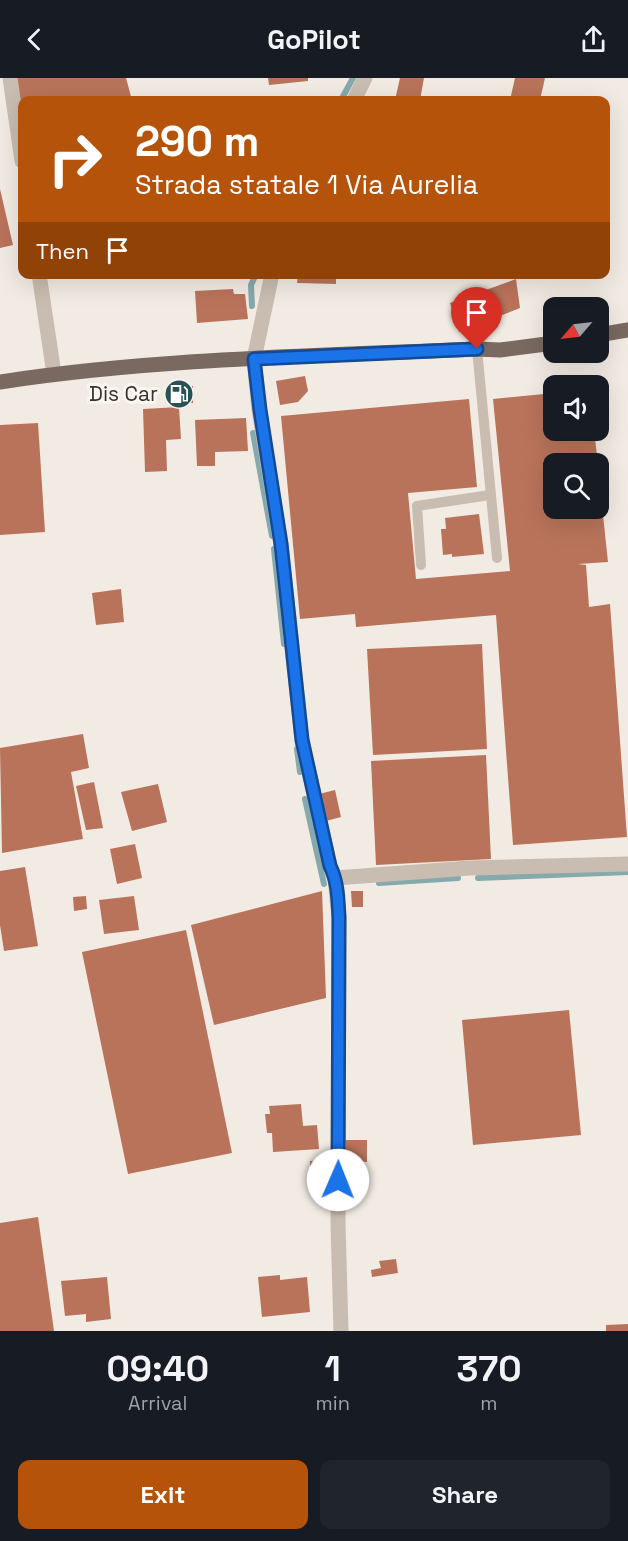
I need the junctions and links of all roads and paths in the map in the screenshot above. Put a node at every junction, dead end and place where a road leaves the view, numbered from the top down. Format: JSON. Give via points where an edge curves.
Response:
{"nodes":[{"id":1,"x":10,"y":78,"type":"edge"},
{"id":2,"x":365,"y":78,"type":"edge"},
{"id":3,"x":356,"y":96,"type":"edge"},
{"id":4,"x":18,"y":133,"type":"edge"},
{"id":5,"x":40,"y":279,"type":"edge"},
{"id":6,"x":271,"y":279,"type":"edge"},
{"id":7,"x":628,"y":330,"type":"edge"},
{"id":8,"x":609,"y":333,"type":"edge"},
{"id":9,"x":543,"y":344,"type":"edge"},
{"id":10,"x":477,"y":349,"type":"junction"},
{"id":11,"x":254,"y":359,"type":"junction"},
{"id":12,"x":54,"y":374,"type":"junction"},
{"id":13,"x":0,"y":382,"type":"edge"},
{"id":14,"x":490,"y":495,"type":"junction"},
{"id":15,"x":496,"y":558,"type":"dead end"},
{"id":16,"x":422,"y":565,"type":"dead end"},
{"id":17,"x":628,"y":864,"type":"edge"},
{"id":18,"x":335,"y":878,"type":"junction"},
{"id":19,"x":341,"y":1331,"type":"edge"}],
"edges":[{"from":1,"to":4,"type":"street"},
{"from":2,"to":3,"type":"street"},
{"from":5,"to":12,"type":"street"},
{"from":6,"to":11,"type":"street"},
{"from":7,"to":8,"type":"main road"},
{"from":9,"to":10,"type":"main road"},
{"from":10,"to":11,"type":"main road"},
{"from":10,"to":14,"type":"lane"},
{"from":11,"to":12,"type":"main road"},
{"from":11,"to":18,"type":"street","via":[[281,544],[302,740]]},
{"from":12,"to":13,"type":"main road"},
{"from":14,"to":15,"type":"lane"},
{"from":14,"to":16,"type":"lane","via":[[417,506]]},
{"from":17,"to":18,"type":"street","via":[[470,868]]},
{"from":18,"to":19,"type":"street","via":[[339,918]]}]}
